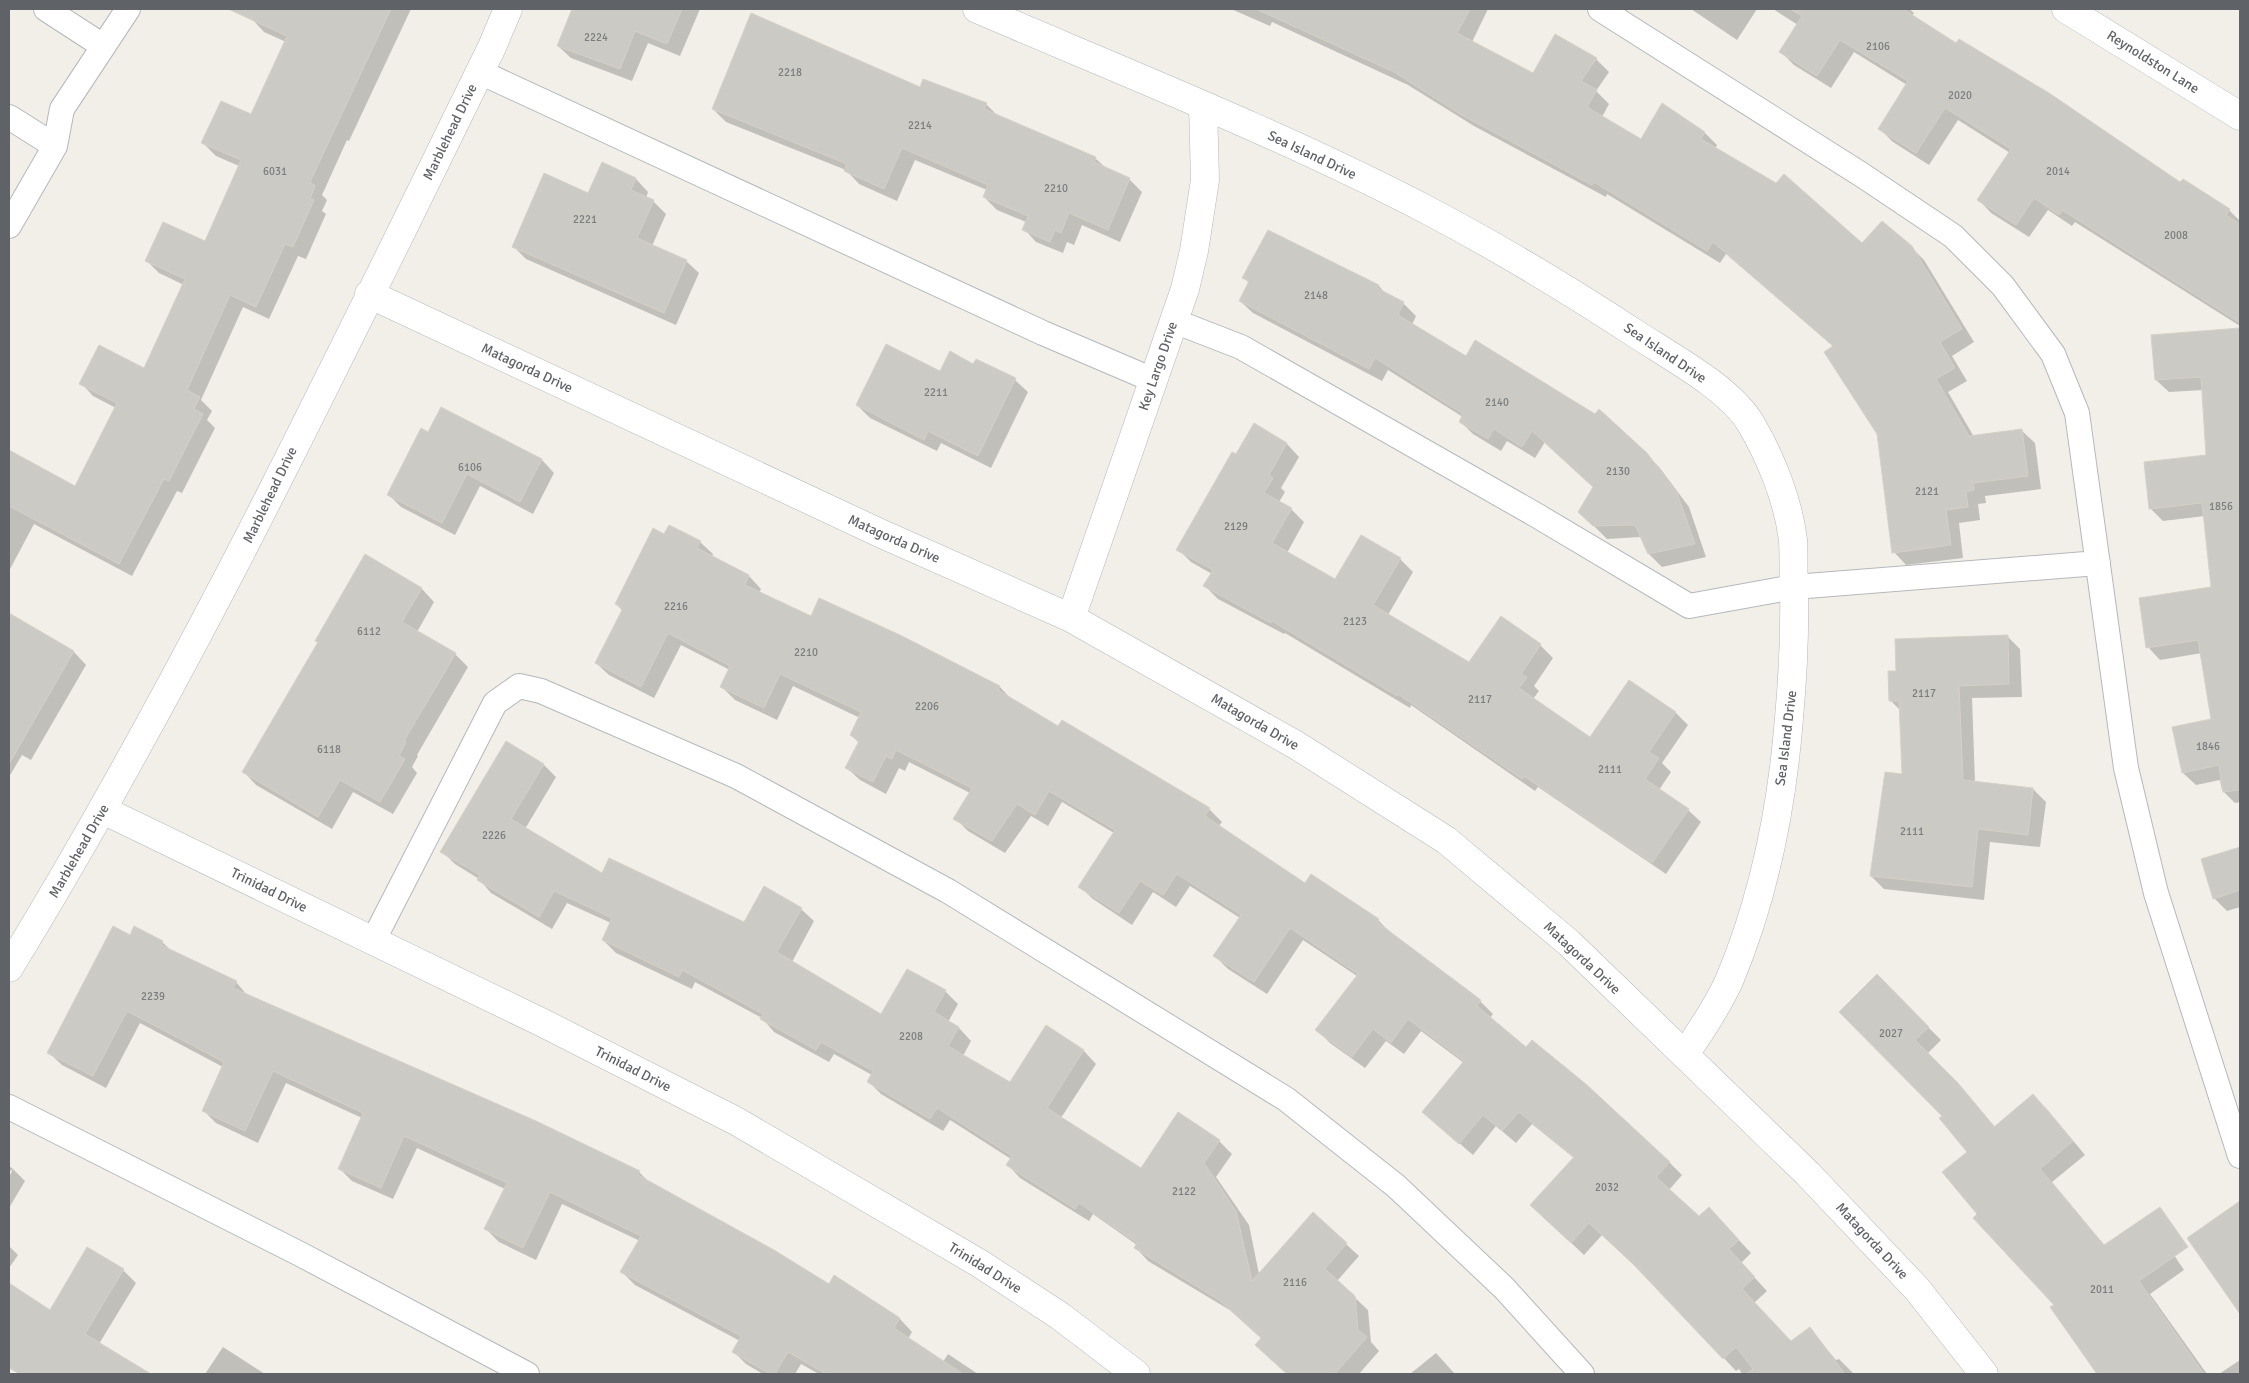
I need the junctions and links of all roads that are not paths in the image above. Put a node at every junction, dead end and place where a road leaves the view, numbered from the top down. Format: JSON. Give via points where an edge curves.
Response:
{"nodes":[{"id":1,"x":46,"y":9,"type":"edge"},
{"id":2,"x":128,"y":9,"type":"edge"},
{"id":3,"x":508,"y":9,"type":"edge"},
{"id":4,"x":977,"y":9,"type":"edge"},
{"id":5,"x":1600,"y":9,"type":"edge"},
{"id":6,"x":2066,"y":9,"type":"edge"},
{"id":7,"x":103,"y":46,"type":"junction"},
{"id":8,"x":480,"y":72,"type":"junction"},
{"id":9,"x":1203,"y":105,"type":"junction"},
{"id":10,"x":2240,"y":116,"type":"edge"},
{"id":11,"x":9,"y":117,"type":"edge"},
{"id":12,"x":55,"y":146,"type":"junction"},
{"id":13,"x":9,"y":226,"type":"edge"},
{"id":14,"x":369,"y":294,"type":"junction"},
{"id":15,"x":1174,"y":321,"type":"junction"},
{"id":16,"x":1154,"y":380,"type":"junction"},
{"id":17,"x":2098,"y":563,"type":"junction"},
{"id":18,"x":1794,"y":587,"type":"junction"},
{"id":19,"x":1071,"y":618,"type":"junction"},
{"id":20,"x":103,"y":810,"type":"junction"},
{"id":21,"x":373,"y":941,"type":"junction"},
{"id":22,"x":9,"y":968,"type":"edge"},
{"id":23,"x":1686,"y":1054,"type":"junction"},
{"id":24,"x":9,"y":1107,"type":"edge"},
{"id":25,"x":2240,"y":1156,"type":"edge"},
{"id":26,"x":527,"y":1374,"type":"edge"},
{"id":27,"x":1136,"y":1374,"type":"edge"},
{"id":28,"x":1582,"y":1374,"type":"edge"},
{"id":29,"x":1984,"y":1374,"type":"edge"}],
"edges":[{"from":1,"to":7,"type":"lane"},
{"from":2,"to":7,"type":"lane"},
{"from":3,"to":8,"type":"street","name":"Marblehead Drive"},
{"from":4,"to":9,"type":"street","name":"Sea Island Drive"},
{"from":5,"to":17,"type":"lane","via":[[1953,236],[2003,286],[2053,354],[2077,413]]},
{"from":6,"to":10,"type":"street","name":"Reynoldston Lane"},
{"from":7,"to":12,"type":"lane","via":[[62,109]]},
{"from":8,"to":14,"type":"street","name":"Marblehead Drive"},
{"from":8,"to":16,"type":"lane","via":[[1043,333]]},
{"from":9,"to":15,"type":"street","name":"Key Largo Drive","via":[[1205,180],[1194,251]]},
{"from":9,"to":18,"type":"street","name":"Sea Island Drive","via":[[1312,154],[1463,230],[1555,281],[1721,392],[1749,419],[1768,455],[1793,538]]},
{"from":11,"to":12,"type":"lane"},
{"from":12,"to":13,"type":"lane"},
{"from":14,"to":19,"type":"street","name":"Matagorda Drive","via":[[882,534]]},
{"from":14,"to":20,"type":"street","name":"Marblehead Drive","via":[[234,567]]},
{"from":15,"to":16,"type":"street","name":"Key Largo Drive"},
{"from":15,"to":18,"type":"lane","via":[[1241,347],[1689,606]]},
{"from":16,"to":19,"type":"street","name":"Key Largo Drive"},
{"from":17,"to":18,"type":"lane"},
{"from":17,"to":25,"type":"lane","via":[[2126,768],[2156,893]]},
{"from":18,"to":23,"type":"street","name":"Sea Island Drive","via":[[1795,644],[1788,730],[1771,853],[1728,981]]},
{"from":19,"to":23,"type":"street","name":"Matagorda Drive","via":[[1296,744],[1446,840],[1569,944]]},
{"from":20,"to":21,"type":"street","name":"Trinidad Drive"},
{"from":20,"to":22,"type":"street","name":"Marblehead Drive"},
{"from":21,"to":27,"type":"street","name":"Trinidad Drive","via":[[736,1121],[979,1263],[1060,1316]]},
{"from":21,"to":28,"type":"lane","via":[[495,703],[518,686],[542,691],[736,776],[948,891],[1286,1099],[1403,1192],[1504,1288]]},
{"from":23,"to":29,"type":"street","name":"Matagorda Drive","via":[[1807,1173],[1917,1289]]},
{"from":24,"to":26,"type":"lane","via":[[300,1254]]}]}
